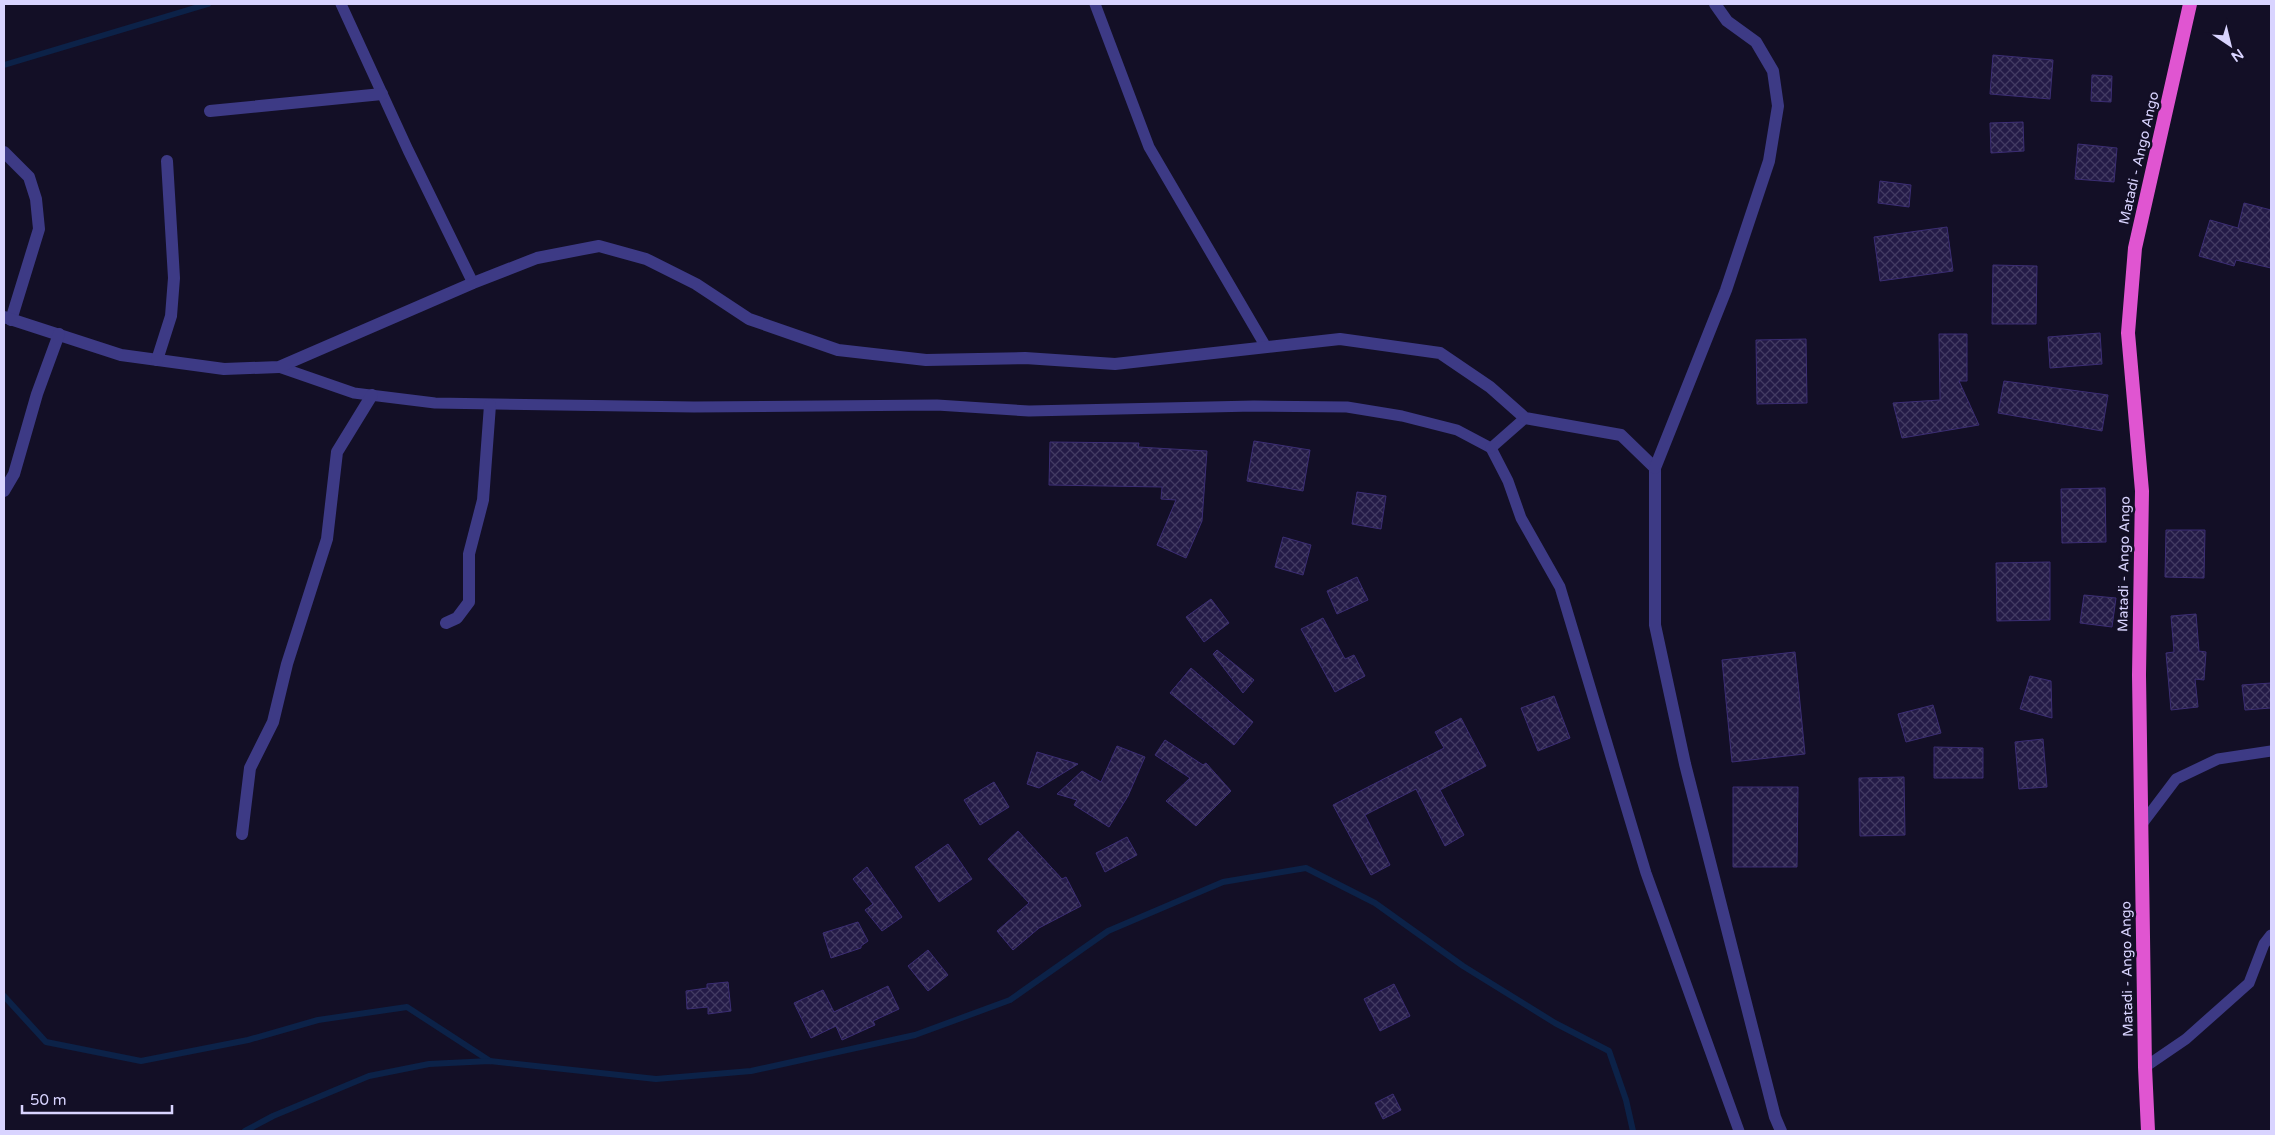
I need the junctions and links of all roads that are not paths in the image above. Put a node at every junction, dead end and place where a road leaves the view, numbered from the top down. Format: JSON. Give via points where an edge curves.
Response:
{"nodes":[{"id":1,"x":342,"y":4,"type":"edge"},
{"id":2,"x":1095,"y":4,"type":"edge"},
{"id":3,"x":1715,"y":4,"type":"edge"},
{"id":4,"x":2190,"y":4,"type":"edge"},
{"id":5,"x":382,"y":94,"type":"junction"},
{"id":6,"x":210,"y":111,"type":"dead end"},
{"id":7,"x":4,"y":152,"type":"edge"},
{"id":8,"x":167,"y":161,"type":"dead end"},
{"id":9,"x":473,"y":283,"type":"junction"},
{"id":10,"x":7,"y":319,"type":"edge"},
{"id":11,"x":58,"y":334,"type":"junction"},
{"id":12,"x":1266,"y":347,"type":"junction"},
{"id":13,"x":157,"y":360,"type":"junction"},
{"id":14,"x":279,"y":367,"type":"junction"},
{"id":15,"x":372,"y":395,"type":"junction"},
{"id":16,"x":490,"y":405,"type":"junction"},
{"id":17,"x":1525,"y":418,"type":"junction"},
{"id":18,"x":1491,"y":448,"type":"junction"},
{"id":19,"x":1655,"y":468,"type":"junction"},
{"id":20,"x":4,"y":491,"type":"edge"},
{"id":21,"x":446,"y":623,"type":"dead end"},
{"id":22,"x":2271,"y":751,"type":"edge"},
{"id":23,"x":2142,"y":824,"type":"junction"},
{"id":24,"x":242,"y":834,"type":"dead end"},
{"id":25,"x":2271,"y":935,"type":"edge"},
{"id":26,"x":2145,"y":1067,"type":"junction"},
{"id":27,"x":1739,"y":1131,"type":"edge"},
{"id":28,"x":1781,"y":1131,"type":"edge"},
{"id":29,"x":2148,"y":1131,"type":"edge"}],
"edges":[{"from":1,"to":5,"type":"lane"},
{"from":2,"to":12,"type":"lane","via":[[1150,147]]},
{"from":3,"to":19,"type":"street","via":[[1726,21],[1756,42],[1773,71],[1778,106],[1769,161],[1726,290]]},
{"from":4,"to":23,"type":"highway","name":"Matadi - Ango Ango","via":[[2135,248],[2128,333],[2142,491],[2139,675]]},
{"from":5,"to":6,"type":"street"},
{"from":5,"to":9,"type":"lane"},
{"from":7,"to":10,"type":"street","via":[[29,176],[36,199],[39,229]]},
{"from":8,"to":13,"type":"street","via":[[174,278],[171,316]]},
{"from":9,"to":12,"type":"street","via":[[537,258],[599,246],[646,259],[696,284],[749,319],[838,350],[926,360],[1025,358],[1116,364]]},
{"from":9,"to":14,"type":"street"},
{"from":10,"to":11,"type":"street"},
{"from":11,"to":13,"type":"street","via":[[121,355]]},
{"from":11,"to":20,"type":"street","via":[[36,394],[14,474]]},
{"from":12,"to":17,"type":"street","via":[[1340,339],[1440,353],[1490,387]]},
{"from":13,"to":14,"type":"street","via":[[224,369]]},
{"from":14,"to":15,"type":"lane","via":[[354,393]]},
{"from":15,"to":16,"type":"lane","via":[[434,403]]},
{"from":15,"to":24,"type":"street","via":[[337,452],[327,539],[287,664],[273,722],[250,768]]},
{"from":16,"to":18,"type":"lane","via":[[937,406],[1029,411],[1347,407],[1457,430]]},
{"from":16,"to":21,"type":"street","via":[[483,500],[469,554],[469,602],[457,618]]},
{"from":17,"to":18,"type":"lane"},
{"from":17,"to":19,"type":"street","via":[[1621,435]]},
{"from":18,"to":27,"type":"lane","via":[[1508,480],[1521,518],[1560,587],[1646,873]]},
{"from":19,"to":28,"type":"street","via":[[1655,625],[1685,764]]},
{"from":22,"to":23,"type":"lane","via":[[2218,759],[2176,779]]},
{"from":23,"to":26,"type":"highway","name":"Matadi - Ango Ango"},
{"from":25,"to":26,"type":"lane","via":[[2264,944],[2249,983],[2186,1039]]},
{"from":26,"to":29,"type":"highway","name":"Matadi - Ango Ango"}]}
